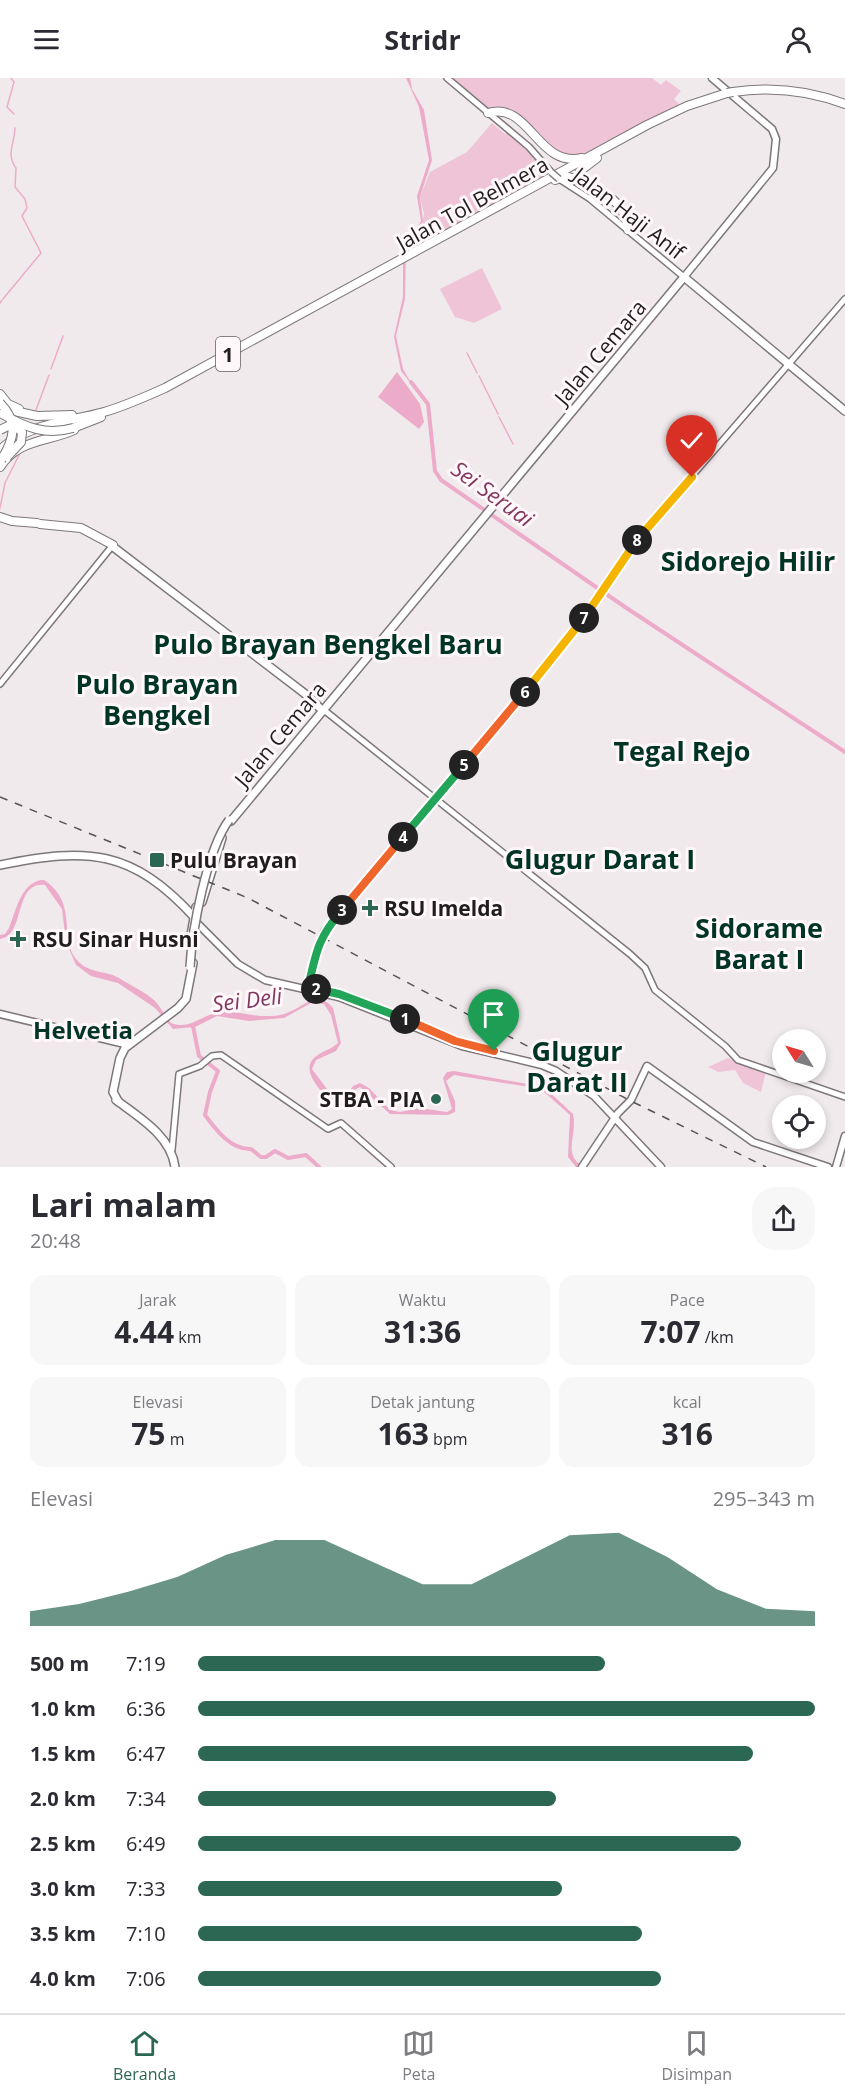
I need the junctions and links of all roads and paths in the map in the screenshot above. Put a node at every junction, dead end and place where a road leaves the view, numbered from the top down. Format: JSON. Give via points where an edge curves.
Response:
{"nodes":[{"id":1,"x":447,"y":78,"type":"edge"},
{"id":2,"x":711,"y":78,"type":"edge"},
{"id":3,"x":845,"y":105,"type":"edge"},
{"id":4,"x":490,"y":115,"type":"junction"},
{"id":5,"x":625,"y":138,"type":"junction"},
{"id":6,"x":516,"y":196,"type":"junction"},
{"id":7,"x":505,"y":205,"type":"junction"},
{"id":8,"x":630,"y":232,"type":"junction"},
{"id":9,"x":404,"y":259,"type":"junction"},
{"id":10,"x":684,"y":277,"type":"junction"},
{"id":11,"x":845,"y":299,"type":"edge"},
{"id":12,"x":789,"y":366,"type":"junction"},
{"id":13,"x":1,"y":405,"type":"edge"},
{"id":14,"x":131,"y":405,"type":"junction"},
{"id":15,"x":114,"y":411,"type":"junction"},
{"id":16,"x":845,"y":411,"type":"edge"},
{"id":17,"x":0,"y":430,"type":"edge"},
{"id":18,"x":1,"y":459,"type":"edge"},
{"id":19,"x":1,"y":518,"type":"edge"},
{"id":20,"x":33,"y":522,"type":"junction"},
{"id":21,"x":112,"y":544,"type":"junction"},
{"id":22,"x":0,"y":684,"type":"edge"},
{"id":23,"x":323,"y":710,"type":"junction"},
{"id":24,"x":435,"y":799,"type":"junction"},
{"id":25,"x":230,"y":820,"type":"junction"},
{"id":26,"x":0,"y":865,"type":"edge"},
{"id":27,"x":195,"y":919,"type":"junction"},
{"id":28,"x":190,"y":968,"type":"junction"},
{"id":29,"x":308,"y":989,"type":"junction"},
{"id":30,"x":0,"y":1014,"type":"edge"},
{"id":31,"x":426,"y":1029,"type":"junction"},
{"id":32,"x":125,"y":1048,"type":"junction"},
{"id":33,"x":493,"y":1052,"type":"junction"},
{"id":34,"x":845,"y":1097,"type":"edge"},
{"id":35,"x":617,"y":1114,"type":"junction"},
{"id":36,"x":845,"y":1136,"type":"edge"},
{"id":37,"x":172,"y":1150,"type":"junction"},
{"id":38,"x":583,"y":1166,"type":"edge"},
{"id":39,"x":175,"y":1167,"type":"edge"},
{"id":40,"x":391,"y":1167,"type":"edge"},
{"id":41,"x":661,"y":1167,"type":"edge"},
{"id":42,"x":828,"y":1167,"type":"edge"},
{"id":43,"x":836,"y":1167,"type":"edge"}],
"edges":[{"from":1,"to":4,"type":"main road","name":"Jalan Haji Anif"},
{"from":2,"to":10,"type":"main road","via":[[775,133],[774,166]]},
{"from":3,"to":5,"type":"highway","name":"Jalan Tol Belmera","number":"1","via":[[792,92],[731,93]]},
{"from":4,"to":5,"type":"highway","via":[[501,111],[513,114],[541,145],[567,159],[585,157]]},
{"from":4,"to":6,"type":"highway","via":[[512,114],[561,161],[558,170]]},
{"from":4,"to":8,"type":"main road","name":"Jalan Haji Anif","bridge":true,"via":[[529,147],[551,172]]},
{"from":5,"to":6,"type":"highway","name":"Jalan Tol Belmera","number":"1"},
{"from":5,"to":7,"type":"highway","name":"Jalan Tol Belmera","number":"1"},
{"from":5,"to":8,"type":"highway","via":[[579,174],[583,181],[623,205]]},
{"from":6,"to":9,"type":"highway","name":"Jalan Tol Belmera","number":"1"},
{"from":7,"to":8,"type":"highway","via":[[567,176],[620,205]]},
{"from":7,"to":9,"type":"highway","name":"Jalan Tol Belmera","number":"1"},
{"from":8,"to":10,"type":"main road","name":"Jalan Haji Anif"},
{"from":9,"to":14,"type":"highway","name":"Jalan Tol Belmera","number":"1"},
{"from":9,"to":15,"type":"highway","name":"Jalan Tol Belmera","number":"1","via":[[171,385]]},
{"from":10,"to":12,"type":"highway"},
{"from":10,"to":23,"type":"highway","name":"Jalan Cemara"},
{"from":11,"to":12,"type":"main road"},
{"from":12,"to":16,"type":"highway"},
{"from":12,"to":24,"type":"main road","via":[[646,529],[570,638]]},
{"from":13,"to":15,"type":"highway","number":"1","via":[[74,415]]},
{"from":13,"to":15,"type":"highway","number":"1","bridge":true,"via":[[38,430],[54,431]]},
{"from":13,"to":18,"type":"highway","bridge":true,"via":[[13,428]]},
{"from":14,"to":15,"type":"highway","number":"1"},
{"from":14,"to":18,"type":"highway","number":"1","via":[[35,430],[11,443]]},
{"from":15,"to":18,"type":"highway","bridge":true,"via":[[62,435],[30,443]]},
{"from":15,"to":18,"type":"highway","number":"1","via":[[37,428],[14,438]]},
{"from":17,"to":18,"type":"highway","bridge":true,"via":[[12,424],[22,433],[20,443]]},
{"from":19,"to":20,"type":"highway"},
{"from":20,"to":21,"type":"highway","via":[[81,530]]},
{"from":20,"to":21,"type":"highway","via":[[89,531]]},
{"from":21,"to":22,"type":"main road"},
{"from":21,"to":23,"type":"highway"},
{"from":23,"to":24,"type":"main road"},
{"from":23,"to":25,"type":"highway","name":"Jalan Cemara"},
{"from":24,"to":29,"type":"main road","via":[[321,936]]},
{"from":24,"to":34,"type":"main road","via":[[644,969],[655,990],[738,1060]]},
{"from":25,"to":27,"type":"highway","name":"Jalan Cemara"},
{"from":25,"to":28,"type":"highway","bridge":true,"via":[[219,837],[198,905]]},
{"from":26,"to":27,"type":"highway","via":[[69,854],[97,857],[148,876],[170,892]]},
{"from":27,"to":28,"type":"highway","name":"Jalan Cemara"},
{"from":27,"to":29,"type":"main road","via":[[254,974],[278,984]]},
{"from":28,"to":32,"type":"highway","via":[[186,999]]},
{"from":29,"to":31,"type":"main road","via":[[357,1002]]},
{"from":30,"to":32,"type":"main road"},
{"from":31,"to":33,"type":"main road"},
{"from":31,"to":33,"type":"main road","via":[[462,1046]]},
{"from":32,"to":37,"type":"highway","via":[[113,1095]]},
{"from":33,"to":35,"type":"main road","via":[[547,1065],[581,1083]]},
{"from":35,"to":38,"type":"main road"},
{"from":35,"to":41,"type":"main road"},
{"from":35,"to":42,"type":"main road","via":[[632,1100],[647,1066],[753,1142]]},
{"from":36,"to":43,"type":"main road"},
{"from":37,"to":39,"type":"highway"},
{"from":37,"to":40,"type":"main road","via":[[179,1074],[214,1055],[224,1056],[328,1129],[341,1122]]}]}
